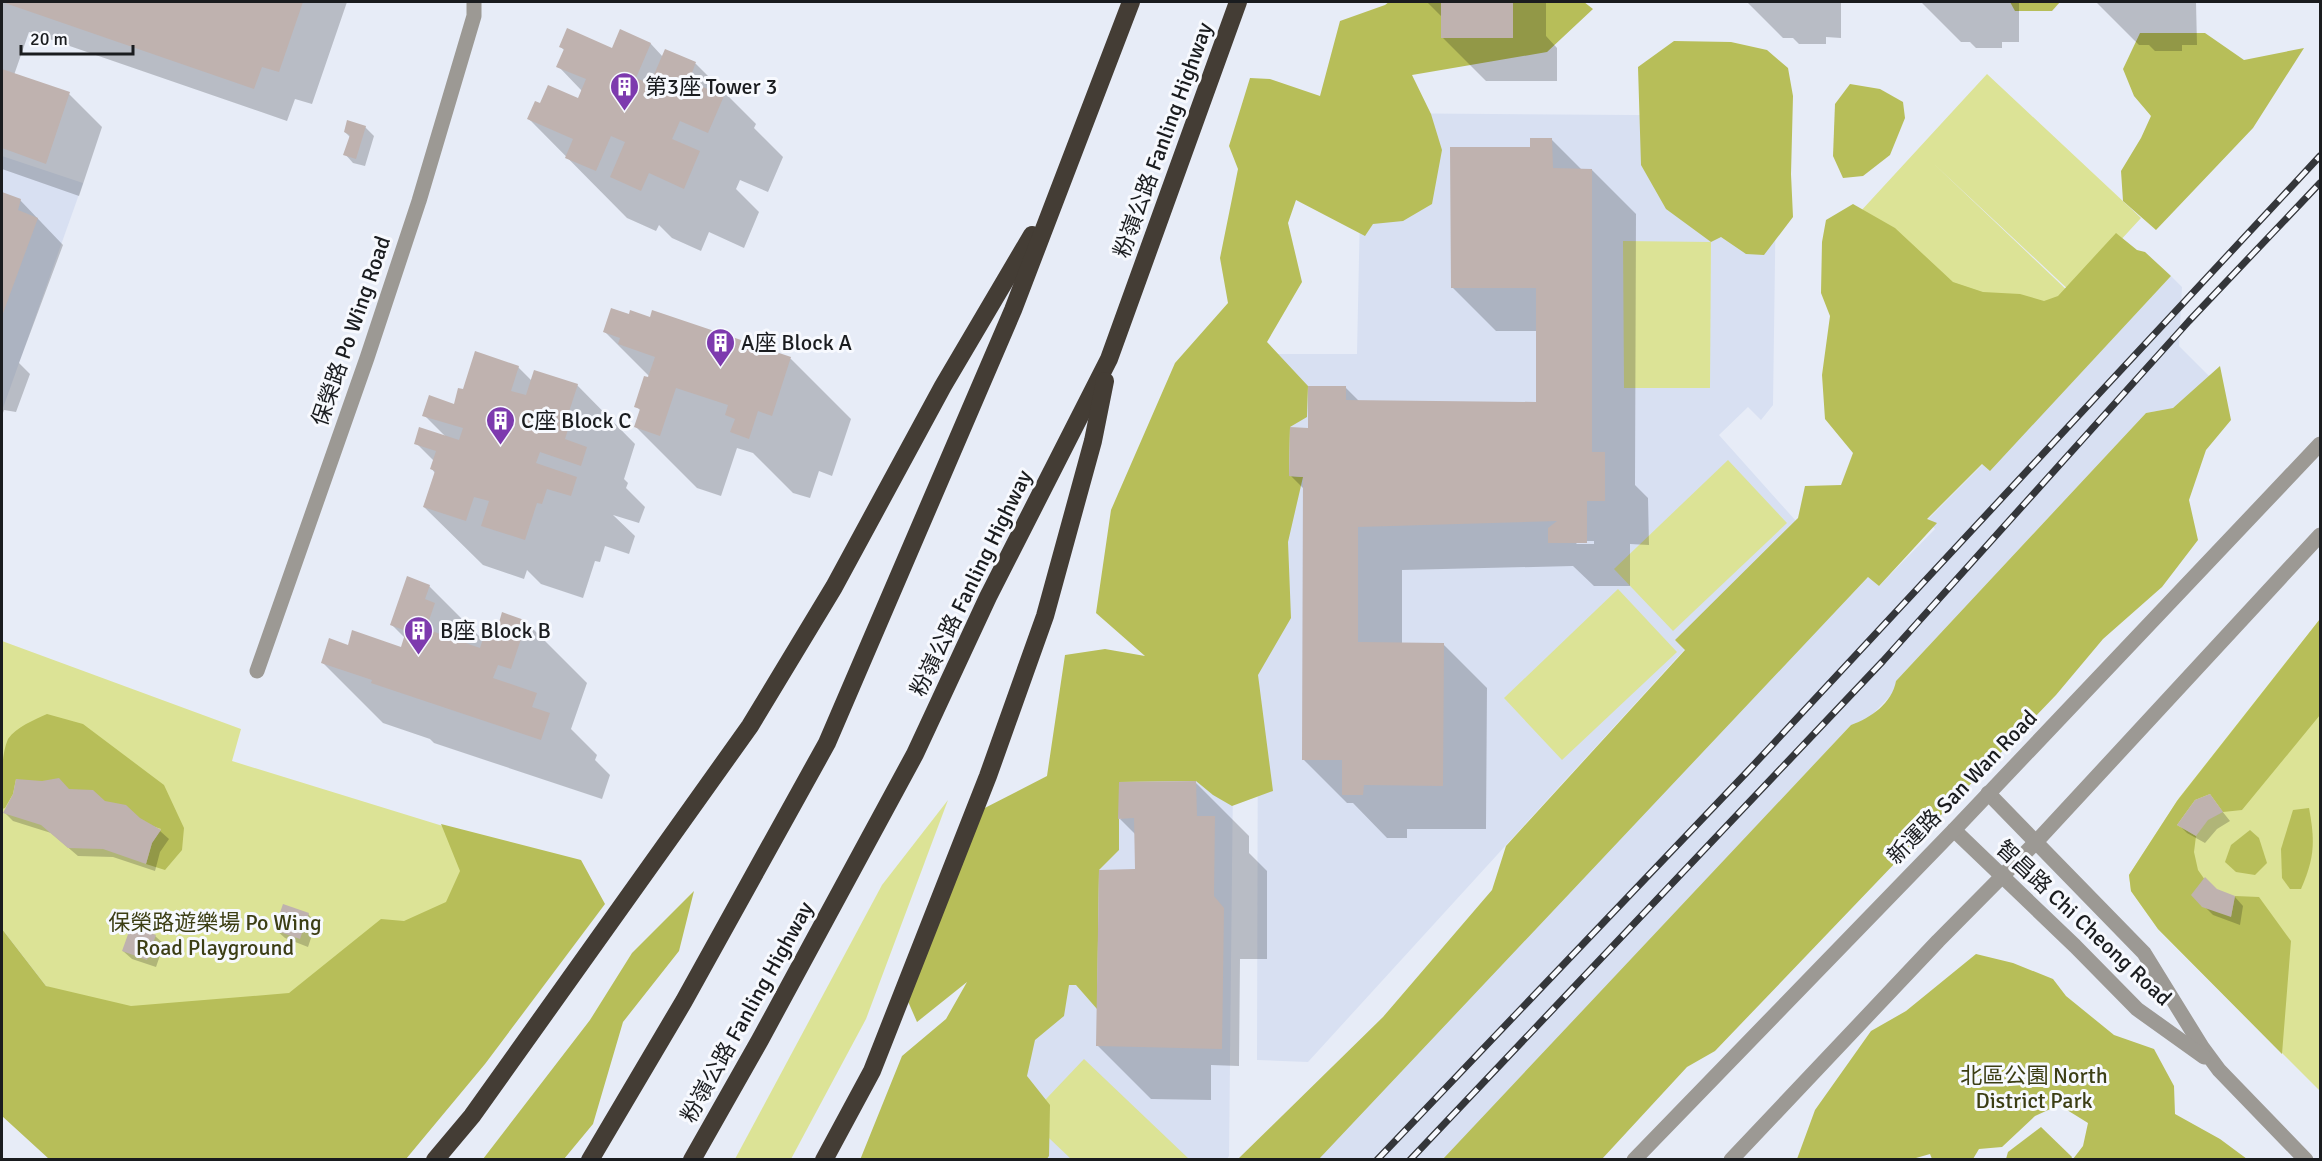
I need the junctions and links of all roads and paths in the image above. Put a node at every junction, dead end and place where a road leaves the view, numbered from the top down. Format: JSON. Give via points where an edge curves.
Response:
{"nodes":[{"id":1,"x":474,"y":2,"type":"edge"},
{"id":2,"x":1131,"y":2,"type":"edge"},
{"id":3,"x":1238,"y":2,"type":"edge"},
{"id":4,"x":1062,"y":183,"type":"junction"},
{"id":5,"x":1109,"y":359,"type":"junction"},
{"id":6,"x":2320,"y":444,"type":"edge"},
{"id":7,"x":2320,"y":535,"type":"edge"},
{"id":8,"x":257,"y":671,"type":"dead end"},
{"id":9,"x":1988,"y":793,"type":"junction"},
{"id":10,"x":1954,"y":830,"type":"junction"},
{"id":11,"x":2037,"y":841,"type":"junction"},
{"id":12,"x":2001,"y":876,"type":"junction"},
{"id":13,"x":2216,"y":1066,"type":"junction"},
{"id":14,"x":435,"y":1160,"type":"edge"},
{"id":15,"x":590,"y":1160,"type":"edge"},
{"id":16,"x":692,"y":1160,"type":"edge"},
{"id":17,"x":824,"y":1160,"type":"edge"},
{"id":18,"x":1634,"y":1160,"type":"edge"},
{"id":19,"x":1731,"y":1160,"type":"edge"},
{"id":20,"x":2306,"y":1160,"type":"edge"}],
"edges":[{"from":1,"to":8,"type":"street","name":"保榮路 Po Wing Road","via":[[474,16],[419,201]]},
{"from":2,"to":4,"type":"highway"},
{"from":3,"to":5,"type":"highway","name":"粉嶺公路 Fanling Highway"},
{"from":4,"to":14,"type":"highway","via":[[943,386],[834,587],[750,726],[472,1116]]},
{"from":4,"to":15,"type":"highway","via":[[1013,310],[827,743],[684,1001]]},
{"from":5,"to":16,"type":"highway","name":"粉嶺公路 Fanling Highway","via":[[988,597],[915,754]]},
{"from":5,"to":17,"type":"highway","via":[[1093,441],[1045,616],[992,765],[872,1071]]},
{"from":6,"to":9,"type":"street","name":"新運路 San Wan Road"},
{"from":7,"to":11,"type":"street"},
{"from":9,"to":10,"type":"street","name":"新運路 San Wan Road"},
{"from":9,"to":11,"type":"street","name":"智昌路 Chi Cheong Road"},
{"from":10,"to":12,"type":"street","name":"智昌路 Chi Cheong Road"},
{"from":10,"to":18,"type":"street","name":"新運路 San Wan Road"},
{"from":11,"to":12,"type":"street"},
{"from":11,"to":13,"type":"street","name":"智昌路 Chi Cheong Road","via":[[2144,953]]},
{"from":12,"to":13,"type":"street","name":"智昌路 Chi Cheong Road","via":[[2137,1009]]},
{"from":12,"to":19,"type":"street"},
{"from":13,"to":20,"type":"street","name":"智昌路 Chi Cheong Road"}]}
